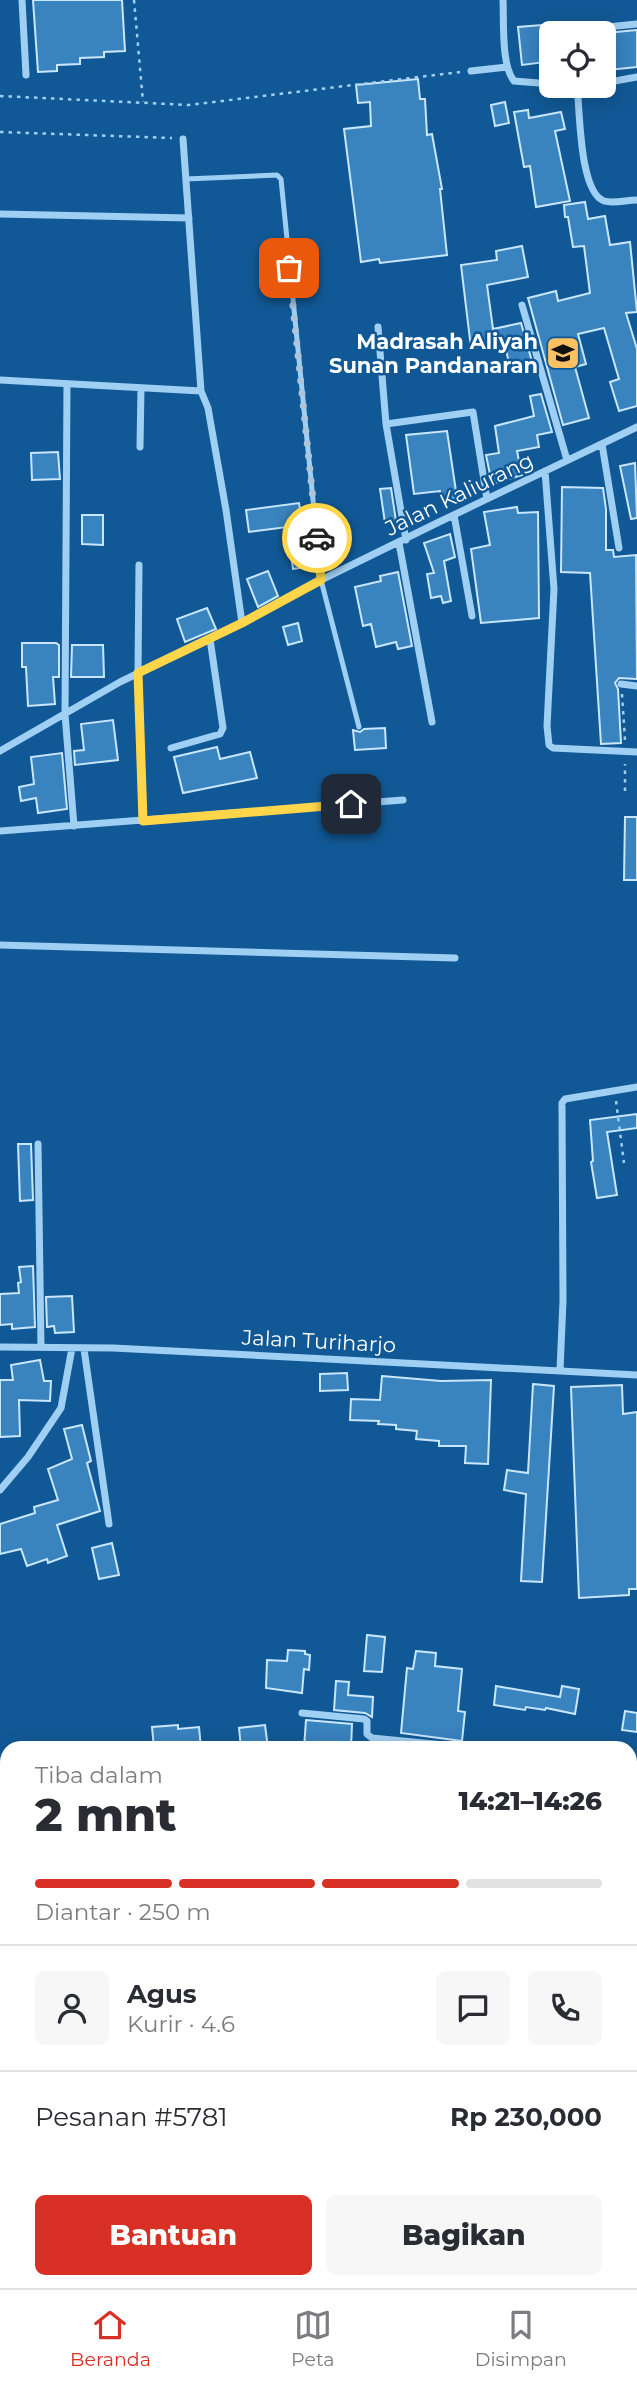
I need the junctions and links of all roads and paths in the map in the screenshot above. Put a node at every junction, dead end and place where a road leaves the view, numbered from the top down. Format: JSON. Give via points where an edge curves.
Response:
{"nodes":[{"id":1,"x":22,"y":0,"type":"edge"},
{"id":2,"x":134,"y":0,"type":"edge"},
{"id":3,"x":503,"y":0,"type":"edge"},
{"id":4,"x":637,"y":24,"type":"edge"},
{"id":5,"x":616,"y":26,"type":"edge"},
{"id":6,"x":507,"y":67,"type":"junction"},
{"id":7,"x":471,"y":71,"type":"joint"},
{"id":8,"x":26,"y":75,"type":"dead end"},
{"id":9,"x":637,"y":77,"type":"edge"},
{"id":10,"x":616,"y":81,"type":"edge"},
{"id":11,"x":539,"y":83,"type":"edge"},
{"id":12,"x":0,"y":96,"type":"edge"},
{"id":13,"x":583,"y":98,"type":"edge"},
{"id":14,"x":143,"y":102,"type":"junction"},
{"id":15,"x":0,"y":132,"type":"edge"},
{"id":16,"x":183,"y":139,"type":"joint"},
{"id":17,"x":186,"y":179,"type":"junction"},
{"id":18,"x":637,"y":200,"type":"edge"},
{"id":19,"x":0,"y":214,"type":"edge"},
{"id":20,"x":189,"y":218,"type":"junction"},
{"id":21,"x":522,"y":304,"type":"dead end"},
{"id":22,"x":378,"y":327,"type":"dead end"},
{"id":23,"x":0,"y":380,"type":"edge"},
{"id":24,"x":67,"y":384,"type":"junction"},
{"id":25,"x":141,"y":388,"type":"junction"},
{"id":26,"x":201,"y":391,"type":"junction"},
{"id":27,"x":387,"y":424,"type":"junction"},
{"id":28,"x":637,"y":427,"type":"edge"},
{"id":29,"x":602,"y":444,"type":"junction"},
{"id":30,"x":140,"y":447,"type":"dead end"},
{"id":31,"x":567,"y":460,"type":"junction"},
{"id":32,"x":545,"y":471,"type":"junction"},
{"id":33,"x":487,"y":499,"type":"junction"},
{"id":34,"x":454,"y":515,"type":"junction"},
{"id":35,"x":402,"y":541,"type":"junction"},
{"id":36,"x":619,"y":548,"type":"dead end"},
{"id":37,"x":139,"y":565,"type":"dead end"},
{"id":38,"x":321,"y":580,"type":"junction"},
{"id":39,"x":472,"y":616,"type":"dead end"},
{"id":40,"x":242,"y":623,"type":"junction"},
{"id":41,"x":210,"y":639,"type":"junction"},
{"id":42,"x":138,"y":673,"type":"junction"},
{"id":43,"x":621,"y":684,"type":"joint"},
{"id":44,"x":637,"y":685,"type":"edge"},
{"id":45,"x":65,"y":714,"type":"junction"},
{"id":46,"x":432,"y":722,"type":"dead end"},
{"id":47,"x":359,"y":727,"type":"dead end"},
{"id":48,"x":171,"y":748,"type":"dead end"},
{"id":49,"x":0,"y":751,"type":"edge"},
{"id":50,"x":625,"y":751,"type":"junction"},
{"id":51,"x":637,"y":752,"type":"edge"},
{"id":52,"x":625,"y":791,"type":"dead end"},
{"id":53,"x":403,"y":800,"type":"dead end"},
{"id":54,"x":143,"y":821,"type":"junction"},
{"id":55,"x":75,"y":826,"type":"junction"},
{"id":56,"x":0,"y":831,"type":"edge"},
{"id":57,"x":0,"y":945,"type":"edge"},
{"id":58,"x":455,"y":958,"type":"dead end"},
{"id":59,"x":637,"y":1087,"type":"edge"},
{"id":60,"x":614,"y":1090,"type":"junction"},
{"id":61,"x":38,"y":1144,"type":"dead end"},
{"id":62,"x":624,"y":1163,"type":"dead end"},
{"id":63,"x":0,"y":1347,"type":"edge"},
{"id":64,"x":41,"y":1347,"type":"junction"},
{"id":65,"x":72,"y":1348,"type":"junction"},
{"id":66,"x":84,"y":1349,"type":"junction"},
{"id":67,"x":560,"y":1370,"type":"junction"},
{"id":68,"x":637,"y":1375,"type":"edge"},
{"id":69,"x":0,"y":1490,"type":"edge"},
{"id":70,"x":109,"y":1524,"type":"dead end"},
{"id":71,"x":302,"y":1713,"type":"dead end"},
{"id":72,"x":403,"y":1741,"type":"edge"}],
"edges":[{"from":1,"to":8,"type":"street"},
{"from":2,"to":14,"type":"path"},
{"from":3,"to":6,"type":"street"},
{"from":4,"to":5,"type":"street"},
{"from":6,"to":7,"type":"street"},
{"from":6,"to":11,"type":"street","via":[[514,81]]},
{"from":7,"to":14,"type":"path","via":[[189,105]]},
{"from":9,"to":10,"type":"street"},
{"from":12,"to":14,"type":"path"},
{"from":13,"to":18,"type":"street","via":[[591,189],[606,202]]},
{"from":15,"to":16,"type":"path"},
{"from":16,"to":17,"type":"street"},
{"from":17,"to":20,"type":"street"},
{"from":17,"to":38,"type":"lane","via":[[276,175],[281,179]]},
{"from":19,"to":20,"type":"street"},
{"from":20,"to":26,"type":"street"},
{"from":21,"to":31,"type":"street"},
{"from":22,"to":27,"type":"street"},
{"from":23,"to":24,"type":"street"},
{"from":24,"to":25,"type":"street"},
{"from":24,"to":45,"type":"street"},
{"from":25,"to":26,"type":"street"},
{"from":25,"to":30,"type":"street"},
{"from":26,"to":40,"type":"street","via":[[208,408]]},
{"from":27,"to":33,"type":"street","via":[[474,412]]},
{"from":27,"to":35,"type":"street"},
{"from":28,"to":29,"type":"street","name":"Jalan Kaliurang"},
{"from":29,"to":31,"type":"street","name":"Jalan Kaliurang"},
{"from":29,"to":36,"type":"street"},
{"from":31,"to":32,"type":"street","name":"Jalan Kaliurang"},
{"from":32,"to":33,"type":"street","name":"Jalan Kaliurang"},
{"from":32,"to":50,"type":"street","via":[[554,589],[549,745]]},
{"from":33,"to":34,"type":"street","name":"Jalan Kaliurang"},
{"from":34,"to":35,"type":"street","name":"Jalan Kaliurang"},
{"from":34,"to":39,"type":"street"},
{"from":35,"to":38,"type":"street","name":"Jalan Kaliurang"},
{"from":35,"to":46,"type":"street"},
{"from":37,"to":42,"type":"street"},
{"from":38,"to":40,"type":"street","name":"Jalan Kaliurang"},
{"from":38,"to":47,"type":"lane"},
{"from":40,"to":41,"type":"street","name":"Jalan Kaliurang"},
{"from":41,"to":42,"type":"street","name":"Jalan Kaliurang"},
{"from":41,"to":48,"type":"street","via":[[223,728],[212,738]]},
{"from":42,"to":45,"type":"street","name":"Jalan Kaliurang"},
{"from":42,"to":54,"type":"street"},
{"from":43,"to":44,"type":"street"},
{"from":43,"to":50,"type":"path"},
{"from":45,"to":49,"type":"street","name":"Jalan Kaliurang"},
{"from":45,"to":55,"type":"street"},
{"from":50,"to":51,"type":"street"},
{"from":50,"to":52,"type":"path"},
{"from":53,"to":54,"type":"street"},
{"from":54,"to":55,"type":"street"},
{"from":55,"to":56,"type":"street"},
{"from":57,"to":58,"type":"street"},
{"from":59,"to":60,"type":"street"},
{"from":60,"to":62,"type":"path"},
{"from":60,"to":67,"type":"street","via":[[565,1099],[560,1109]]},
{"from":61,"to":64,"type":"street"},
{"from":63,"to":64,"type":"street","name":"Jalan Turiharjo"},
{"from":64,"to":65,"type":"street","name":"Jalan Turiharjo"},
{"from":65,"to":66,"type":"street","name":"Jalan Turiharjo"},
{"from":65,"to":69,"type":"street","via":[[61,1408]]},
{"from":66,"to":67,"type":"street","name":"Jalan Turiharjo"},
{"from":66,"to":70,"type":"street"},
{"from":67,"to":68,"type":"street","name":"Jalan Turiharjo"},
{"from":71,"to":72,"type":"street","via":[[364,1719],[372,1738]]}]}
